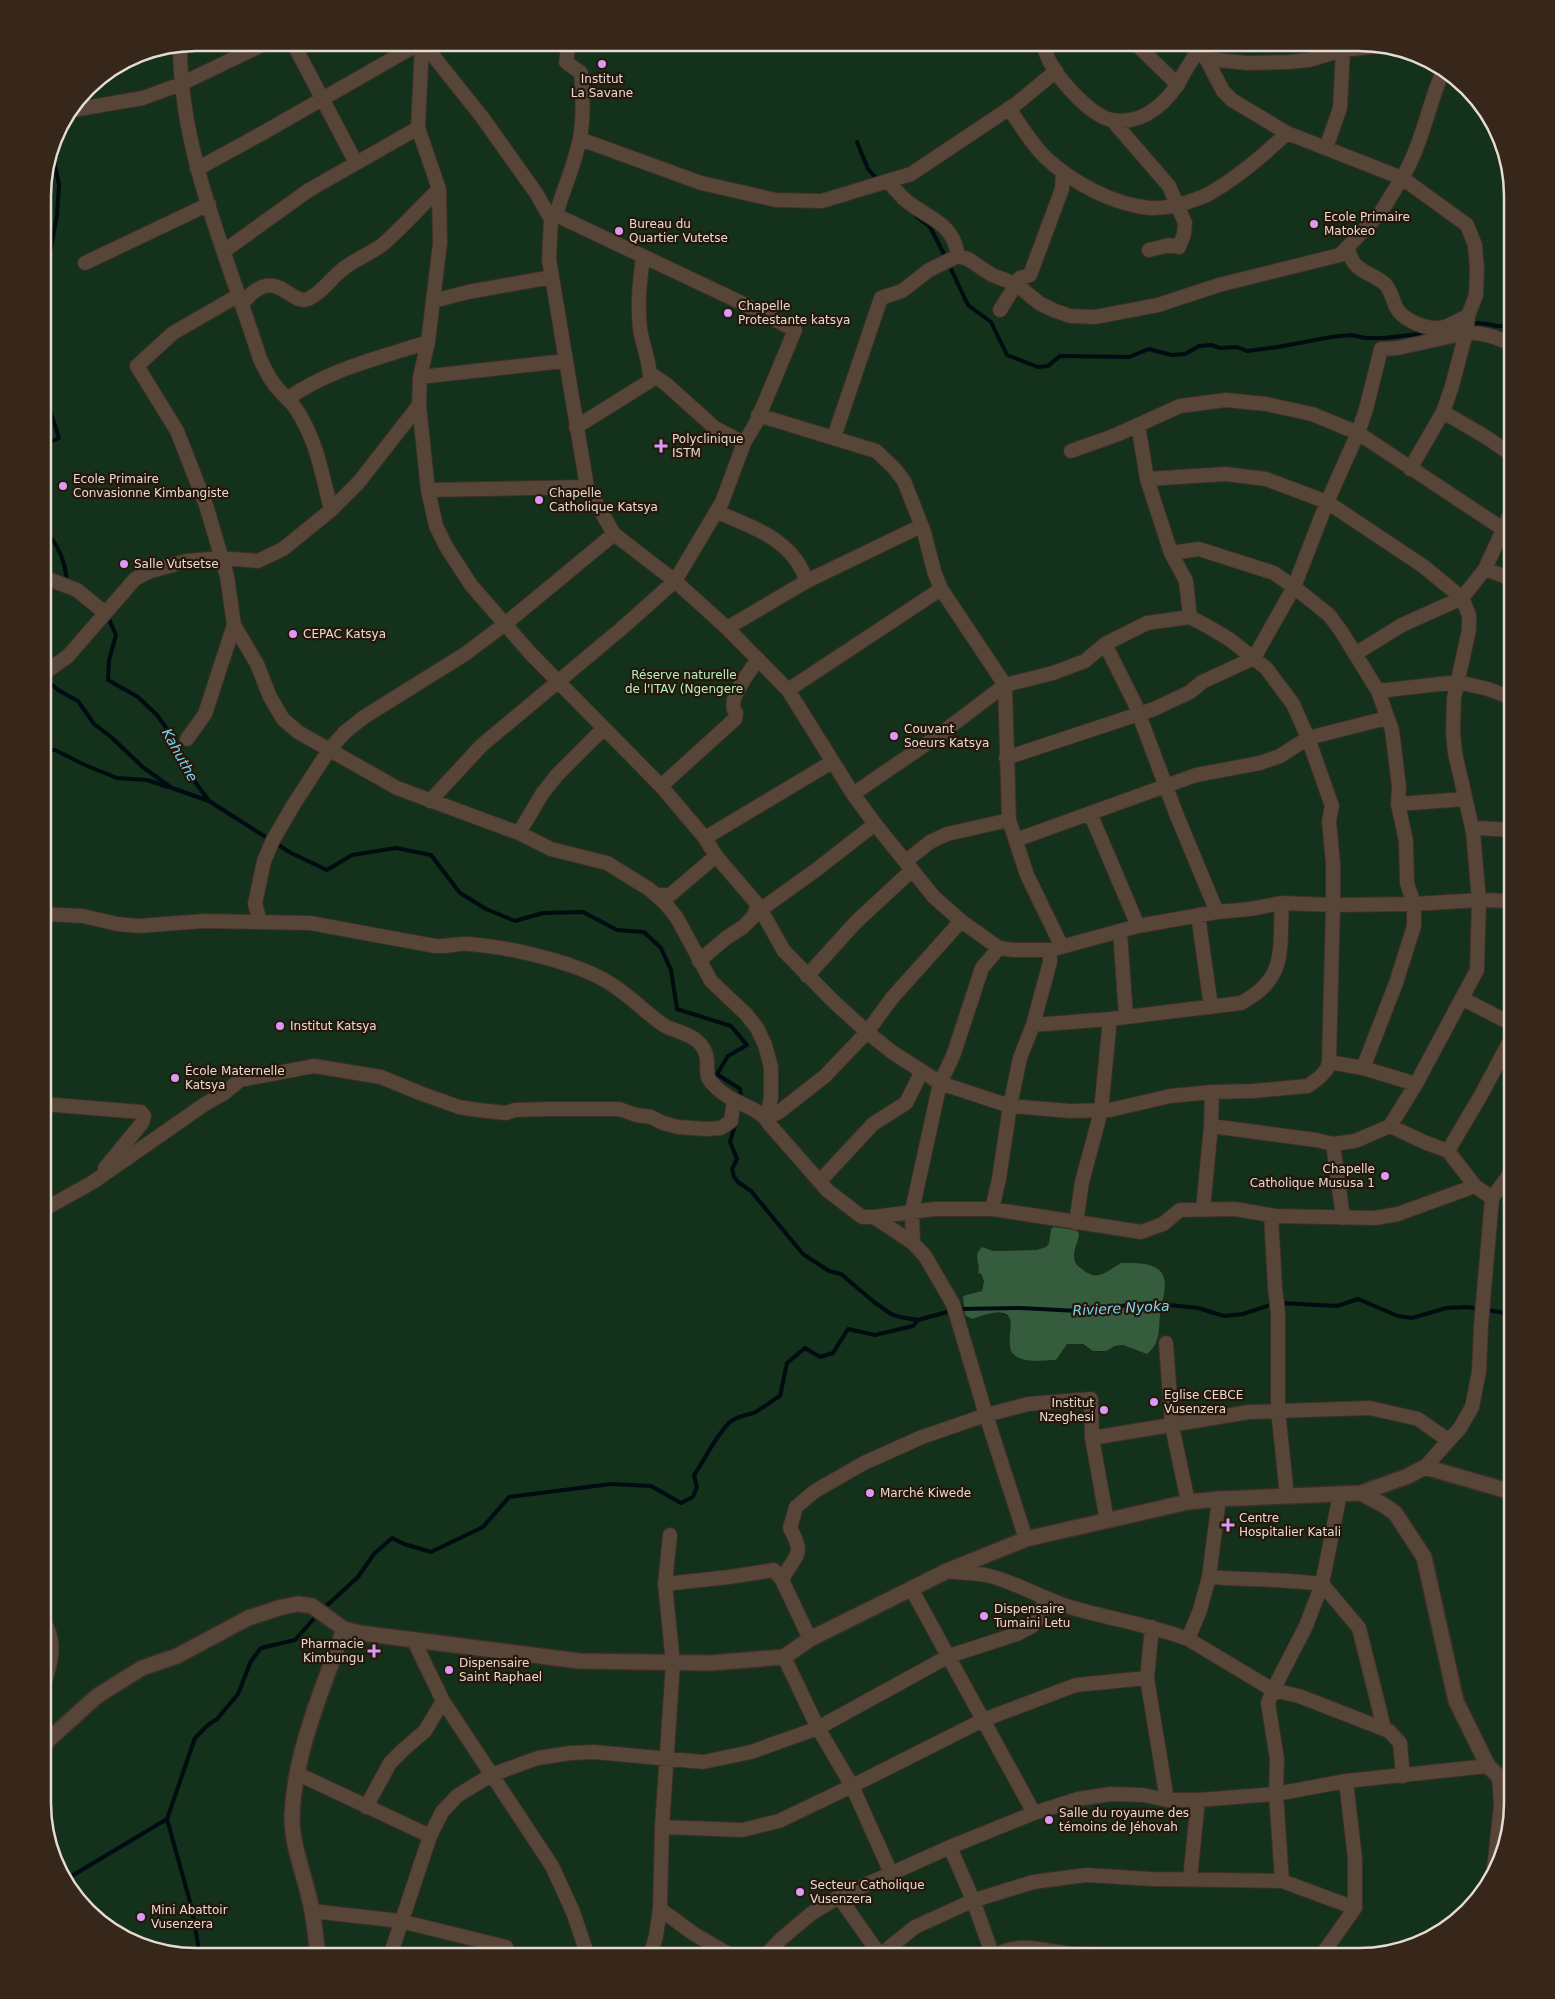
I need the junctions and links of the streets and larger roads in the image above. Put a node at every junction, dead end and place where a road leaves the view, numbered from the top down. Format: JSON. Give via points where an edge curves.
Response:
{"nodes":[{"id":1,"x":248,"y":51,"type":"edge"},
{"id":2,"x":297,"y":51,"type":"edge"},
{"id":3,"x":406,"y":51,"type":"edge"},
{"id":4,"x":422,"y":51,"type":"edge"},
{"id":5,"x":429,"y":51,"type":"edge"},
{"id":6,"x":568,"y":51,"type":"edge"},
{"id":7,"x":180,"y":52,"type":"edge"},
{"id":8,"x":1046,"y":52,"type":"edge"},
{"id":9,"x":1144,"y":52,"type":"edge"},
{"id":10,"x":1200,"y":52,"type":"edge"},
{"id":11,"x":1204,"y":52,"type":"edge"},
{"id":12,"x":1212,"y":52,"type":"edge"},
{"id":13,"x":1323,"y":52,"type":"edge"},
{"id":14,"x":1343,"y":52,"type":"edge"},
{"id":15,"x":1056,"y":71,"type":"junction"},
{"id":16,"x":1441,"y":77,"type":"edge"},
{"id":17,"x":181,"y":84,"type":"junction"},
{"id":18,"x":1178,"y":85,"type":"junction"},
{"id":19,"x":321,"y":99,"type":"junction"},
{"id":20,"x":1009,"y":108,"type":"junction"},
{"id":21,"x":81,"y":109,"type":"edge"},
{"id":22,"x":1112,"y":120,"type":"junction"},
{"id":23,"x":418,"y":128,"type":"junction"},
{"id":24,"x":1287,"y":133,"type":"junction"},
{"id":25,"x":580,"y":139,"type":"junction"},
{"id":26,"x":1326,"y":148,"type":"junction"},
{"id":27,"x":356,"y":162,"type":"junction"},
{"id":28,"x":197,"y":169,"type":"junction"},
{"id":29,"x":1063,"y":172,"type":"junction"},
{"id":30,"x":1402,"y":178,"type":"junction"},
{"id":31,"x":887,"y":181,"type":"junction"},
{"id":32,"x":439,"y":189,"type":"junction"},
{"id":33,"x":209,"y":204,"type":"junction"},
{"id":34,"x":1178,"y":204,"type":"junction"},
{"id":35,"x":553,"y":217,"type":"junction"},
{"id":36,"x":1348,"y":247,"type":"junction"},
{"id":37,"x":1149,"y":250,"type":"dead end"},
{"id":38,"x":224,"y":251,"type":"junction"},
{"id":39,"x":958,"y":256,"type":"junction"},
{"id":40,"x":643,"y":257,"type":"junction"},
{"id":41,"x":85,"y":263,"type":"dead end"},
{"id":42,"x":552,"y":277,"type":"junction"},
{"id":43,"x":1016,"y":284,"type":"junction"},
{"id":44,"x":241,"y":299,"type":"junction"},
{"id":45,"x":433,"y":301,"type":"junction"},
{"id":46,"x":1000,"y":310,"type":"dead end"},
{"id":47,"x":1468,"y":316,"type":"junction"},
{"id":48,"x":1466,"y":333,"type":"junction"},
{"id":49,"x":1504,"y":340,"type":"edge"},
{"id":50,"x":428,"y":342,"type":"junction"},
{"id":51,"x":565,"y":361,"type":"junction"},
{"id":52,"x":650,"y":373,"type":"junction"},
{"id":53,"x":420,"y":378,"type":"junction"},
{"id":54,"x":287,"y":399,"type":"junction"},
{"id":55,"x":419,"y":405,"type":"junction"},
{"id":56,"x":1443,"y":412,"type":"junction"},
{"id":57,"x":758,"y":415,"type":"junction"},
{"id":58,"x":1138,"y":425,"type":"junction"},
{"id":59,"x":576,"y":427,"type":"junction"},
{"id":60,"x":1358,"y":433,"type":"junction"},
{"id":61,"x":834,"y":437,"type":"junction"},
{"id":62,"x":744,"y":443,"type":"junction"},
{"id":63,"x":1504,"y":449,"type":"edge"},
{"id":64,"x":1071,"y":451,"type":"dead end"},
{"id":65,"x":1410,"y":469,"type":"junction"},
{"id":66,"x":1147,"y":479,"type":"junction"},
{"id":67,"x":587,"y":487,"type":"junction"},
{"id":68,"x":428,"y":490,"type":"junction"},
{"id":69,"x":1326,"y":502,"type":"junction"},
{"id":70,"x":331,"y":510,"type":"junction"},
{"id":71,"x":717,"y":512,"type":"junction"},
{"id":72,"x":921,"y":526,"type":"junction"},
{"id":73,"x":1503,"y":529,"type":"joint"},
{"id":74,"x":614,"y":534,"type":"junction"},
{"id":75,"x":1171,"y":553,"type":"junction"},
{"id":76,"x":220,"y":558,"type":"junction"},
{"id":77,"x":1485,"y":568,"type":"junction"},
{"id":78,"x":1504,"y":576,"type":"edge"},
{"id":79,"x":52,"y":580,"type":"edge"},
{"id":80,"x":675,"y":581,"type":"junction"},
{"id":81,"x":807,"y":581,"type":"junction"},
{"id":82,"x":1294,"y":587,"type":"junction"},
{"id":83,"x":941,"y":589,"type":"junction"},
{"id":84,"x":1462,"y":598,"type":"junction"},
{"id":85,"x":105,"y":613,"type":"junction"},
{"id":86,"x":1190,"y":617,"type":"junction"},
{"id":87,"x":505,"y":624,"type":"junction"},
{"id":88,"x":234,"y":625,"type":"junction"},
{"id":89,"x":727,"y":628,"type":"junction"},
{"id":90,"x":1104,"y":644,"type":"junction"},
{"id":91,"x":1355,"y":654,"type":"junction"},
{"id":92,"x":1254,"y":658,"type":"junction"},
{"id":93,"x":758,"y":659,"type":"junction"},
{"id":94,"x":52,"y":665,"type":"edge"},
{"id":95,"x":557,"y":682,"type":"junction"},
{"id":96,"x":1458,"y":682,"type":"junction"},
{"id":97,"x":1005,"y":685,"type":"junction"},
{"id":98,"x":788,"y":690,"type":"junction"},
{"id":99,"x":1378,"y":691,"type":"junction"},
{"id":100,"x":1504,"y":695,"type":"edge"},
{"id":101,"x":1138,"y":715,"type":"junction"},
{"id":102,"x":1387,"y":718,"type":"junction"},
{"id":103,"x":603,"y":729,"type":"junction"},
{"id":104,"x":1308,"y":738,"type":"junction"},
{"id":105,"x":187,"y":739,"type":"dead end"},
{"id":106,"x":329,"y":750,"type":"junction"},
{"id":107,"x":1006,"y":758,"type":"junction"},
{"id":108,"x":832,"y":762,"type":"junction"},
{"id":109,"x":661,"y":786,"type":"junction"},
{"id":110,"x":1165,"y":786,"type":"junction"},
{"id":111,"x":854,"y":794,"type":"junction"},
{"id":112,"x":1465,"y":799,"type":"junction"},
{"id":113,"x":430,"y":801,"type":"junction"},
{"id":114,"x":1398,"y":804,"type":"junction"},
{"id":115,"x":1090,"y":813,"type":"junction"},
{"id":116,"x":1009,"y":820,"type":"junction"},
{"id":117,"x":874,"y":824,"type":"junction"},
{"id":118,"x":1504,"y":830,"type":"edge"},
{"id":119,"x":1473,"y":832,"type":"junction"},
{"id":120,"x":519,"y":833,"type":"junction"},
{"id":121,"x":705,"y":838,"type":"junction"},
{"id":122,"x":1016,"y":840,"type":"junction"},
{"id":123,"x":716,"y":856,"type":"junction"},
{"id":124,"x":909,"y":866,"type":"junction"},
{"id":125,"x":656,"y":895,"type":"junction"},
{"id":126,"x":1479,"y":900,"type":"junction"},
{"id":127,"x":1504,"y":901,"type":"edge"},
{"id":128,"x":1282,"y":903,"type":"junction"},
{"id":129,"x":1414,"y":904,"type":"junction"},
{"id":130,"x":1333,"y":905,"type":"junction"},
{"id":131,"x":759,"y":908,"type":"junction"},
{"id":132,"x":1217,"y":912,"type":"junction"},
{"id":133,"x":52,"y":914,"type":"edge"},
{"id":134,"x":1198,"y":915,"type":"junction"},
{"id":135,"x":260,"y":921,"type":"junction"},
{"id":136,"x":961,"y":921,"type":"junction"},
{"id":137,"x":1138,"y":926,"type":"junction"},
{"id":138,"x":1120,"y":932,"type":"junction"},
{"id":139,"x":1000,"y":948,"type":"junction"},
{"id":140,"x":1056,"y":948,"type":"junction"},
{"id":141,"x":699,"y":961,"type":"junction"},
{"id":142,"x":807,"y":976,"type":"junction"},
{"id":143,"x":1463,"y":999,"type":"junction"},
{"id":144,"x":1211,"y":1007,"type":"junction"},
{"id":145,"x":1126,"y":1016,"type":"junction"},
{"id":146,"x":1110,"y":1019,"type":"junction"},
{"id":147,"x":1504,"y":1020,"type":"edge"},
{"id":148,"x":1033,"y":1024,"type":"junction"},
{"id":149,"x":867,"y":1032,"type":"junction"},
{"id":150,"x":1504,"y":1051,"type":"edge"},
{"id":151,"x":1329,"y":1062,"type":"junction"},
{"id":152,"x":1363,"y":1068,"type":"junction"},
{"id":153,"x":922,"y":1071,"type":"junction"},
{"id":154,"x":940,"y":1083,"type":"junction"},
{"id":155,"x":1416,"y":1084,"type":"junction"},
{"id":156,"x":1212,"y":1092,"type":"junction"},
{"id":157,"x":739,"y":1102,"type":"junction"},
{"id":158,"x":51,"y":1105,"type":"edge"},
{"id":159,"x":1010,"y":1106,"type":"junction"},
{"id":160,"x":1101,"y":1111,"type":"junction"},
{"id":161,"x":767,"y":1118,"type":"junction"},
{"id":162,"x":1211,"y":1126,"type":"junction"},
{"id":163,"x":1390,"y":1126,"type":"junction"},
{"id":164,"x":1333,"y":1144,"type":"junction"},
{"id":165,"x":1448,"y":1150,"type":"junction"},
{"id":166,"x":820,"y":1181,"type":"junction"},
{"id":167,"x":93,"y":1182,"type":"junction"},
{"id":168,"x":1504,"y":1182,"type":"edge"},
{"id":169,"x":1475,"y":1186,"type":"junction"},
{"id":170,"x":1492,"y":1198,"type":"junction"},
{"id":171,"x":51,"y":1207,"type":"edge"},
{"id":172,"x":992,"y":1209,"type":"junction"},
{"id":173,"x":1203,"y":1209,"type":"junction"},
{"id":174,"x":912,"y":1212,"type":"junction"},
{"id":175,"x":1271,"y":1215,"type":"junction"},
{"id":176,"x":874,"y":1217,"type":"junction"},
{"id":177,"x":1342,"y":1218,"type":"junction"},
{"id":178,"x":1076,"y":1222,"type":"junction"},
{"id":179,"x":913,"y":1242,"type":"junction"},
{"id":180,"x":1166,"y":1343,"type":"dead end"},
{"id":181,"x":1278,"y":1410,"type":"junction"},
{"id":182,"x":986,"y":1415,"type":"junction"},
{"id":183,"x":1172,"y":1426,"type":"junction"},
{"id":184,"x":1092,"y":1438,"type":"junction"},
{"id":185,"x":1448,"y":1440,"type":"junction"},
{"id":186,"x":1425,"y":1468,"type":"junction"},
{"id":187,"x":1504,"y":1490,"type":"edge"},
{"id":188,"x":1361,"y":1493,"type":"junction"},
{"id":189,"x":1340,"y":1494,"type":"junction"},
{"id":190,"x":1287,"y":1496,"type":"junction"},
{"id":191,"x":1219,"y":1499,"type":"junction"},
{"id":192,"x":1188,"y":1502,"type":"junction"},
{"id":193,"x":1107,"y":1521,"type":"junction"},
{"id":194,"x":670,"y":1535,"type":"dead end"},
{"id":195,"x":1026,"y":1539,"type":"junction"},
{"id":196,"x":947,"y":1571,"type":"junction"},
{"id":197,"x":1209,"y":1577,"type":"junction"},
{"id":198,"x":782,"y":1580,"type":"junction"},
{"id":199,"x":665,"y":1584,"type":"junction"},
{"id":200,"x":1322,"y":1584,"type":"junction"},
{"id":201,"x":912,"y":1590,"type":"junction"},
{"id":202,"x":1044,"y":1598,"type":"junction"},
{"id":203,"x":1152,"y":1626,"type":"junction"},
{"id":204,"x":344,"y":1629,"type":"junction"},
{"id":205,"x":413,"y":1638,"type":"junction"},
{"id":206,"x":810,"y":1639,"type":"junction"},
{"id":207,"x":1188,"y":1639,"type":"junction"},
{"id":208,"x":949,"y":1656,"type":"junction"},
{"id":209,"x":784,"y":1657,"type":"junction"},
{"id":210,"x":673,"y":1663,"type":"junction"},
{"id":211,"x":1147,"y":1678,"type":"junction"},
{"id":212,"x":1273,"y":1690,"type":"junction"},
{"id":213,"x":443,"y":1701,"type":"junction"},
{"id":214,"x":983,"y":1720,"type":"junction"},
{"id":215,"x":818,"y":1728,"type":"junction"},
{"id":216,"x":1384,"y":1728,"type":"junction"},
{"id":217,"x":51,"y":1737,"type":"edge"},
{"id":218,"x":668,"y":1758,"type":"junction"},
{"id":219,"x":1488,"y":1766,"type":"junction"},
{"id":220,"x":298,"y":1774,"type":"junction"},
{"id":221,"x":491,"y":1775,"type":"junction"},
{"id":222,"x":1403,"y":1776,"type":"junction"},
{"id":223,"x":1346,"y":1781,"type":"junction"},
{"id":224,"x":1504,"y":1782,"type":"edge"},
{"id":225,"x":852,"y":1786,"type":"junction"},
{"id":226,"x":1276,"y":1794,"type":"junction"},
{"id":227,"x":1504,"y":1795,"type":"edge"},
{"id":228,"x":1167,"y":1800,"type":"junction"},
{"id":229,"x":1198,"y":1800,"type":"junction"},
{"id":230,"x":366,"y":1807,"type":"junction"},
{"id":231,"x":1034,"y":1813,"type":"junction"},
{"id":232,"x":662,"y":1827,"type":"junction"},
{"id":233,"x":430,"y":1836,"type":"junction"},
{"id":234,"x":950,"y":1848,"type":"junction"},
{"id":235,"x":1496,"y":1848,"type":"edge"},
{"id":236,"x":891,"y":1873,"type":"junction"},
{"id":237,"x":1190,"y":1879,"type":"junction"},
{"id":238,"x":1282,"y":1881,"type":"junction"},
{"id":239,"x":839,"y":1897,"type":"junction"},
{"id":240,"x":973,"y":1900,"type":"junction"},
{"id":241,"x":1355,"y":1908,"type":"junction"},
{"id":242,"x":660,"y":1909,"type":"junction"},
{"id":243,"x":312,"y":1911,"type":"junction"},
{"id":244,"x":400,"y":1921,"type":"junction"},
{"id":245,"x":317,"y":1948,"type":"edge"},
{"id":246,"x":392,"y":1948,"type":"edge"},
{"id":247,"x":506,"y":1948,"type":"edge"},
{"id":248,"x":585,"y":1948,"type":"edge"},
{"id":249,"x":652,"y":1948,"type":"edge"},
{"id":250,"x":718,"y":1948,"type":"edge"},
{"id":251,"x":773,"y":1948,"type":"edge"},
{"id":252,"x":874,"y":1948,"type":"edge"},
{"id":253,"x":890,"y":1948,"type":"edge"},
{"id":254,"x":990,"y":1948,"type":"edge"},
{"id":255,"x":1027,"y":1948,"type":"edge"},
{"id":256,"x":1042,"y":1948,"type":"edge"},
{"id":257,"x":1327,"y":1948,"type":"edge"}],
"edges":[{"from":1,"to":17,"type":"street"},
{"from":2,"to":19,"type":"street"},
{"from":3,"to":19,"type":"street"},
{"from":4,"to":23,"type":"street"},
{"from":5,"to":35,"type":"street","via":[[487,123]]},
{"from":6,"to":25,"type":"street","via":[[566,62],[582,73]]},
{"from":7,"to":17,"type":"street"},
{"from":8,"to":15,"type":"street"},
{"from":9,"to":18,"type":"street"},
{"from":10,"to":18,"type":"street","via":[[1189,61]]},
{"from":11,"to":24,"type":"street","via":[[1222,90],[1232,100]]},
{"from":12,"to":13,"type":"street","via":[[1247,63],[1309,60]]},
{"from":14,"to":26,"type":"street","via":[[1340,108]]},
{"from":15,"to":20,"type":"street"},
{"from":15,"to":22,"type":"street","via":[[1083,102]]},
{"from":16,"to":30,"type":"street","via":[[1412,161]]},
{"from":17,"to":21,"type":"street","via":[[143,98]]},
{"from":17,"to":28,"type":"street"},
{"from":18,"to":22,"type":"street","via":[[1163,104],[1150,113],[1134,119]]},
{"from":19,"to":27,"type":"street"},
{"from":19,"to":28,"type":"street"},
{"from":20,"to":29,"type":"street","via":[[1044,156]]},
{"from":20,"to":31,"type":"street","via":[[911,174]]},
{"from":22,"to":34,"type":"street","via":[[1169,186]]},
{"from":23,"to":27,"type":"street"},
{"from":23,"to":32,"type":"street"},
{"from":24,"to":26,"type":"street"},
{"from":24,"to":34,"type":"street","via":[[1247,169],[1204,197]]},
{"from":25,"to":31,"type":"street","via":[[701,183],[776,200],[822,201]]},
{"from":25,"to":35,"type":"street"},
{"from":26,"to":30,"type":"street"},
{"from":27,"to":38,"type":"street","via":[[309,190]]},
{"from":28,"to":33,"type":"street"},
{"from":29,"to":34,"type":"street","via":[[1088,189],[1137,206],[1152,208]]},
{"from":29,"to":43,"type":"street","via":[[1062,189],[1030,275],[1020,278]]},
{"from":30,"to":36,"type":"street","via":[[1381,212]]},
{"from":30,"to":47,"type":"street","via":[[1467,225],[1475,245],[1477,270],[1476,295]]},
{"from":31,"to":39,"type":"street","via":[[904,199],[938,220],[950,232]]},
{"from":32,"to":44,"type":"street","via":[[381,246],[342,270],[307,300],[271,286],[259,287]]},
{"from":32,"to":45,"type":"street","via":[[440,243]]},
{"from":33,"to":38,"type":"street"},
{"from":33,"to":41,"type":"street"},
{"from":34,"to":37,"type":"street","via":[[1185,223],[1178,247],[1169,245]]},
{"from":35,"to":40,"type":"street"},
{"from":35,"to":42,"type":"street","via":[[549,260]]},
{"from":36,"to":43,"type":"street","via":[[1340,255],[1219,285],[1158,305],[1095,317],[1070,316],[1053,310],[1039,304]]},
{"from":36,"to":47,"type":"street","via":[[1357,267],[1385,284],[1397,309],[1410,320],[1442,328]]},
{"from":38,"to":44,"type":"street"},
{"from":39,"to":43,"type":"street"},
{"from":39,"to":61,"type":"street","via":[[929,270],[902,291],[881,298]]},
{"from":40,"to":52,"type":"street","via":[[639,292],[640,328]]},
{"from":40,"to":57,"type":"street","via":[[795,330]]},
{"from":42,"to":45,"type":"street"},
{"from":42,"to":51,"type":"street"},
{"from":43,"to":46,"type":"street"},
{"from":44,"to":54,"type":"street","via":[[266,374]]},
{"from":44,"to":76,"type":"street","via":[[173,334],[137,366],[177,431],[206,505]]},
{"from":45,"to":50,"type":"street"},
{"from":47,"to":48,"type":"street"},
{"from":48,"to":49,"type":"street","via":[[1478,332]]},
{"from":48,"to":56,"type":"street"},
{"from":48,"to":60,"type":"street","via":[[1381,350]]},
{"from":50,"to":53,"type":"street"},
{"from":50,"to":54,"type":"street","via":[[339,370]]},
{"from":51,"to":53,"type":"street"},
{"from":51,"to":59,"type":"street"},
{"from":52,"to":59,"type":"street","via":[[650,381]]},
{"from":52,"to":62,"type":"street","via":[[715,428]]},
{"from":53,"to":55,"type":"street"},
{"from":54,"to":70,"type":"street","via":[[296,409],[321,466]]},
{"from":55,"to":68,"type":"street"},
{"from":55,"to":70,"type":"street","via":[[359,482]]},
{"from":56,"to":63,"type":"street"},
{"from":56,"to":65,"type":"street"},
{"from":57,"to":61,"type":"street"},
{"from":57,"to":62,"type":"street"},
{"from":58,"to":60,"type":"street","via":[[1180,406],[1226,400],[1312,414]]},
{"from":58,"to":64,"type":"street"},
{"from":58,"to":66,"type":"street"},
{"from":59,"to":67,"type":"street"},
{"from":60,"to":65,"type":"street"},
{"from":60,"to":69,"type":"street"},
{"from":61,"to":72,"type":"street","via":[[876,451],[894,468],[904,481]]},
{"from":62,"to":71,"type":"street"},
{"from":65,"to":73,"type":"street"},
{"from":66,"to":69,"type":"street","via":[[1226,474],[1266,479]]},
{"from":66,"to":75,"type":"street"},
{"from":67,"to":68,"type":"street"},
{"from":67,"to":74,"type":"street"},
{"from":68,"to":87,"type":"street","via":[[436,526],[447,548],[471,585]]},
{"from":69,"to":82,"type":"street"},
{"from":69,"to":84,"type":"street","via":[[1423,566]]},
{"from":70,"to":76,"type":"street","via":[[283,549],[258,561]]},
{"from":71,"to":80,"type":"street"},
{"from":71,"to":81,"type":"street","via":[[771,536],[797,561]]},
{"from":72,"to":81,"type":"street"},
{"from":72,"to":83,"type":"street"},
{"from":73,"to":77,"type":"street"},
{"from":74,"to":80,"type":"street"},
{"from":74,"to":87,"type":"street"},
{"from":75,"to":82,"type":"street","via":[[1199,549],[1274,573]]},
{"from":75,"to":86,"type":"street","via":[[1186,582]]},
{"from":76,"to":85,"type":"street","via":[[186,561],[148,572],[135,579]]},
{"from":76,"to":88,"type":"street","via":[[230,588]]},
{"from":77,"to":78,"type":"street"},
{"from":77,"to":84,"type":"street"},
{"from":79,"to":85,"type":"street","via":[[77,590]]},
{"from":80,"to":89,"type":"street"},
{"from":80,"to":95,"type":"street"},
{"from":81,"to":89,"type":"street"},
{"from":82,"to":91,"type":"street","via":[[1329,615]]},
{"from":82,"to":92,"type":"street"},
{"from":83,"to":97,"type":"street"},
{"from":83,"to":98,"type":"street"},
{"from":84,"to":91,"type":"street","via":[[1402,625]]},
{"from":84,"to":96,"type":"street","via":[[1469,630]]},
{"from":85,"to":94,"type":"street","via":[[68,656]]},
{"from":86,"to":90,"type":"street","via":[[1147,623]]},
{"from":86,"to":92,"type":"street","via":[[1229,639]]},
{"from":87,"to":95,"type":"street"},
{"from":87,"to":106,"type":"street","via":[[465,654],[364,717]]},
{"from":88,"to":105,"type":"street","via":[[205,714]]},
{"from":88,"to":106,"type":"street","via":[[284,719],[298,732]]},
{"from":89,"to":93,"type":"street"},
{"from":90,"to":97,"type":"street","via":[[1085,661]]},
{"from":90,"to":101,"type":"street"},
{"from":91,"to":99,"type":"street"},
{"from":92,"to":101,"type":"street"},
{"from":92,"to":104,"type":"street","via":[[1266,668],[1293,704]]},
{"from":93,"to":98,"type":"street"},
{"from":93,"to":109,"type":"street","via":[[732,701],[735,719]]},
{"from":95,"to":103,"type":"street"},
{"from":95,"to":113,"type":"street","via":[[482,745]]},
{"from":96,"to":99,"type":"street"},
{"from":96,"to":100,"type":"street"},
{"from":96,"to":112,"type":"street","via":[[1454,698],[1455,753]]},
{"from":97,"to":107,"type":"street"},
{"from":97,"to":111,"type":"street"},
{"from":98,"to":108,"type":"street"},
{"from":99,"to":102,"type":"street"},
{"from":101,"to":107,"type":"street"},
{"from":101,"to":110,"type":"street"},
{"from":102,"to":104,"type":"street"},
{"from":102,"to":114,"type":"street","via":[[1392,730]]},
{"from":103,"to":109,"type":"street"},
{"from":103,"to":120,"type":"street","via":[[557,775]]},
{"from":104,"to":110,"type":"street","via":[[1260,764],[1196,775]]},
{"from":104,"to":130,"type":"street","via":[[1332,806],[1329,821]]},
{"from":106,"to":113,"type":"street","via":[[398,788]]},
{"from":106,"to":135,"type":"street","via":[[272,840],[255,904]]},
{"from":107,"to":116,"type":"street"},
{"from":108,"to":111,"type":"street"},
{"from":108,"to":121,"type":"street"},
{"from":109,"to":121,"type":"street"},
{"from":110,"to":115,"type":"street"},
{"from":110,"to":132,"type":"street"},
{"from":111,"to":117,"type":"street"},
{"from":112,"to":114,"type":"street"},
{"from":112,"to":119,"type":"street"},
{"from":113,"to":120,"type":"street"},
{"from":114,"to":129,"type":"street","via":[[1406,841],[1408,883]]},
{"from":115,"to":122,"type":"street"},
{"from":115,"to":137,"type":"street"},
{"from":116,"to":122,"type":"street"},
{"from":116,"to":124,"type":"street","via":[[947,834],[930,842]]},
{"from":117,"to":124,"type":"street"},
{"from":117,"to":131,"type":"street","via":[[816,870]]},
{"from":118,"to":119,"type":"street","via":[[1477,828]]},
{"from":119,"to":126,"type":"street"},
{"from":120,"to":125,"type":"street","via":[[551,849],[607,863]]},
{"from":121,"to":123,"type":"street"},
{"from":122,"to":140,"type":"street"},
{"from":123,"to":125,"type":"street","via":[[670,895]]},
{"from":123,"to":131,"type":"street"},
{"from":124,"to":136,"type":"street","via":[[934,897]]},
{"from":124,"to":142,"type":"street"},
{"from":125,"to":141,"type":"street","via":[[677,918]]},
{"from":126,"to":127,"type":"street"},
{"from":126,"to":129,"type":"street"},
{"from":126,"to":143,"type":"street","via":[[1477,970]]},
{"from":128,"to":130,"type":"street"},
{"from":128,"to":132,"type":"street"},
{"from":128,"to":144,"type":"street","via":[[1278,963],[1271,980],[1258,994],[1241,1002]]},
{"from":129,"to":130,"type":"street"},
{"from":129,"to":152,"type":"street","via":[[1414,926]]},
{"from":130,"to":151,"type":"street"},
{"from":131,"to":141,"type":"street","via":[[743,927]]},
{"from":131,"to":142,"type":"street","via":[[784,950]]},
{"from":132,"to":134,"type":"street"},
{"from":133,"to":135,"type":"street","via":[[83,916],[138,926],[204,920]]},
{"from":134,"to":137,"type":"street"},
{"from":134,"to":144,"type":"street"},
{"from":135,"to":157,"type":"street","via":[[310,923],[435,946],[468,944],[523,953],[572,966],[613,985],[661,1023],[696,1040],[706,1052],[710,1080]]},
{"from":136,"to":139,"type":"street"},
{"from":136,"to":149,"type":"street","via":[[892,998]]},
{"from":137,"to":138,"type":"street"},
{"from":138,"to":140,"type":"street"},
{"from":138,"to":145,"type":"street"},
{"from":139,"to":140,"type":"street"},
{"from":139,"to":154,"type":"street","via":[[982,968],[953,1056]]},
{"from":140,"to":148,"type":"street"},
{"from":141,"to":161,"type":"street","via":[[711,981],[758,1028],[770,1067],[771,1097]]},
{"from":142,"to":149,"type":"street"},
{"from":143,"to":147,"type":"street"},
{"from":143,"to":155,"type":"street"},
{"from":144,"to":145,"type":"street"},
{"from":145,"to":146,"type":"street"},
{"from":146,"to":148,"type":"street"},
{"from":146,"to":160,"type":"street"},
{"from":148,"to":159,"type":"street","via":[[1020,1058]]},
{"from":149,"to":153,"type":"street"},
{"from":149,"to":161,"type":"street","via":[[826,1076],[780,1112]]},
{"from":150,"to":165,"type":"street"},
{"from":151,"to":152,"type":"street"},
{"from":151,"to":156,"type":"street","via":[[1320,1078],[1308,1086]]},
{"from":152,"to":155,"type":"street"},
{"from":153,"to":154,"type":"street"},
{"from":153,"to":166,"type":"street","via":[[906,1103],[873,1124]]},
{"from":154,"to":159,"type":"street"},
{"from":154,"to":174,"type":"street"},
{"from":155,"to":163,"type":"street"},
{"from":156,"to":160,"type":"street","via":[[1170,1096]]},
{"from":156,"to":162,"type":"street"},
{"from":157,"to":161,"type":"street"},
{"from":157,"to":167,"type":"street","via":[[731,1120],[721,1128],[706,1129],[678,1127],[619,1109],[515,1110],[506,1113],[459,1107],[381,1077],[314,1066],[240,1080]]},
{"from":158,"to":167,"type":"street","via":[[141,1112],[144,1116],[142,1123]]},
{"from":159,"to":160,"type":"street"},
{"from":159,"to":172,"type":"street"},
{"from":160,"to":178,"type":"street","via":[[1082,1182]]},
{"from":161,"to":166,"type":"street"},
{"from":162,"to":164,"type":"street"},
{"from":162,"to":173,"type":"street"},
{"from":163,"to":164,"type":"street","via":[[1355,1142]]},
{"from":163,"to":165,"type":"street"},
{"from":164,"to":177,"type":"street"},
{"from":165,"to":169,"type":"street"},
{"from":166,"to":176,"type":"street","via":[[862,1217]]},
{"from":167,"to":171,"type":"street"},
{"from":168,"to":170,"type":"street"},
{"from":169,"to":170,"type":"street"},
{"from":169,"to":177,"type":"street","via":[[1398,1214]]},
{"from":170,"to":185,"type":"street","via":[[1474,1401],[1460,1428]]},
{"from":172,"to":174,"type":"street"},
{"from":172,"to":178,"type":"street"},
{"from":173,"to":175,"type":"street","via":[[1235,1209]]},
{"from":173,"to":178,"type":"street","via":[[1180,1210],[1163,1224],[1141,1232]]},
{"from":174,"to":176,"type":"street"},
{"from":174,"to":179,"type":"street"},
{"from":175,"to":177,"type":"street"},
{"from":175,"to":181,"type":"street","via":[[1278,1314]]},
{"from":176,"to":179,"type":"street"},
{"from":179,"to":182,"type":"street","via":[[925,1256],[955,1310]]},
{"from":180,"to":183,"type":"street"},
{"from":181,"to":183,"type":"street"},
{"from":181,"to":185,"type":"street","via":[[1370,1408],[1395,1412],[1418,1419]]},
{"from":181,"to":190,"type":"street"},
{"from":182,"to":184,"type":"street","via":[[1028,1404],[1092,1399]]},
{"from":182,"to":195,"type":"street"},
{"from":182,"to":198,"type":"street","via":[[922,1437],[864,1463],[815,1491],[796,1506],[790,1528],[799,1544],[799,1553]]},
{"from":183,"to":184,"type":"street"},
{"from":183,"to":192,"type":"street"},
{"from":184,"to":193,"type":"street"},
{"from":185,"to":186,"type":"street"},
{"from":186,"to":187,"type":"street"},
{"from":186,"to":188,"type":"street"},
{"from":188,"to":189,"type":"street"},
{"from":188,"to":219,"type":"street","via":[[1395,1513],[1424,1557],[1456,1701]]},
{"from":189,"to":190,"type":"street"},
{"from":189,"to":200,"type":"street"},
{"from":190,"to":191,"type":"street"},
{"from":191,"to":192,"type":"street"},
{"from":191,"to":197,"type":"street"},
{"from":192,"to":193,"type":"street"},
{"from":193,"to":195,"type":"street"},
{"from":194,"to":199,"type":"street"},
{"from":195,"to":196,"type":"street"},
{"from":196,"to":201,"type":"street"},
{"from":196,"to":202,"type":"street","via":[[986,1575]]},
{"from":197,"to":200,"type":"street"},
{"from":197,"to":207,"type":"street"},
{"from":198,"to":199,"type":"street","via":[[774,1570]]},
{"from":198,"to":206,"type":"street"},
{"from":199,"to":210,"type":"street"},
{"from":200,"to":212,"type":"street","via":[[1306,1626]]},
{"from":200,"to":216,"type":"street","via":[[1359,1628]]},
{"from":201,"to":206,"type":"street"},
{"from":201,"to":208,"type":"street"},
{"from":202,"to":203,"type":"street"},
{"from":202,"to":208,"type":"street","via":[[1041,1616],[1032,1626],[991,1644]]},
{"from":203,"to":207,"type":"street"},
{"from":203,"to":211,"type":"street"},
{"from":204,"to":205,"type":"street"},
{"from":204,"to":217,"type":"street","via":[[312,1606],[298,1604],[248,1618],[177,1656],[142,1668],[96,1696]]},
{"from":204,"to":220,"type":"street","via":[[310,1726]]},
{"from":205,"to":210,"type":"street","via":[[579,1661]]},
{"from":205,"to":213,"type":"street"},
{"from":206,"to":209,"type":"street"},
{"from":207,"to":212,"type":"street"},
{"from":208,"to":214,"type":"street"},
{"from":208,"to":215,"type":"street"},
{"from":209,"to":210,"type":"street"},
{"from":209,"to":215,"type":"street"},
{"from":210,"to":218,"type":"street"},
{"from":211,"to":214,"type":"street","via":[[1076,1685]]},
{"from":211,"to":228,"type":"street"},
{"from":212,"to":216,"type":"street","via":[[1299,1696]]},
{"from":212,"to":226,"type":"street","via":[[1268,1703],[1277,1759]]},
{"from":213,"to":221,"type":"street"},
{"from":213,"to":230,"type":"street","via":[[426,1731],[390,1763]]},
{"from":214,"to":225,"type":"street"},
{"from":214,"to":231,"type":"street"},
{"from":215,"to":218,"type":"street","via":[[727,1758],[703,1762]]},
{"from":215,"to":225,"type":"street"},
{"from":216,"to":222,"type":"street","via":[[1400,1743]]},
{"from":218,"to":221,"type":"street","via":[[570,1753],[538,1758]]},
{"from":218,"to":232,"type":"street"},
{"from":219,"to":222,"type":"street"},
{"from":219,"to":224,"type":"street"},
{"from":220,"to":230,"type":"street"},
{"from":220,"to":243,"type":"street","via":[[292,1816]]},
{"from":221,"to":233,"type":"street","via":[[457,1796],[442,1812]]},
{"from":221,"to":248,"type":"street","via":[[552,1866]]},
{"from":222,"to":223,"type":"street"},
{"from":223,"to":226,"type":"street"},
{"from":223,"to":241,"type":"street","via":[[1355,1859]]},
{"from":225,"to":232,"type":"street","via":[[779,1821],[750,1830]]},
{"from":225,"to":236,"type":"street"},
{"from":226,"to":229,"type":"street"},
{"from":226,"to":238,"type":"street"},
{"from":227,"to":235,"type":"street"},
{"from":228,"to":229,"type":"street"},
{"from":228,"to":231,"type":"street","via":[[1111,1794],[1078,1799]]},
{"from":229,"to":237,"type":"street"},
{"from":230,"to":233,"type":"street"},
{"from":231,"to":234,"type":"street"},
{"from":232,"to":242,"type":"street"},
{"from":233,"to":244,"type":"street"},
{"from":234,"to":236,"type":"street"},
{"from":234,"to":240,"type":"street"},
{"from":236,"to":239,"type":"street"},
{"from":237,"to":238,"type":"street"},
{"from":237,"to":240,"type":"street","via":[[1086,1875],[1032,1882]]},
{"from":238,"to":241,"type":"street"},
{"from":239,"to":251,"type":"street","via":[[812,1913]]},
{"from":239,"to":252,"type":"street"},
{"from":240,"to":253,"type":"street","via":[[915,1927]]},
{"from":240,"to":254,"type":"street"},
{"from":241,"to":257,"type":"street"},
{"from":242,"to":249,"type":"street"},
{"from":242,"to":250,"type":"street"},
{"from":243,"to":244,"type":"street"},
{"from":243,"to":245,"type":"street"},
{"from":244,"to":246,"type":"street"},
{"from":244,"to":247,"type":"street"},
{"from":255,"to":256,"type":"street"}]}
